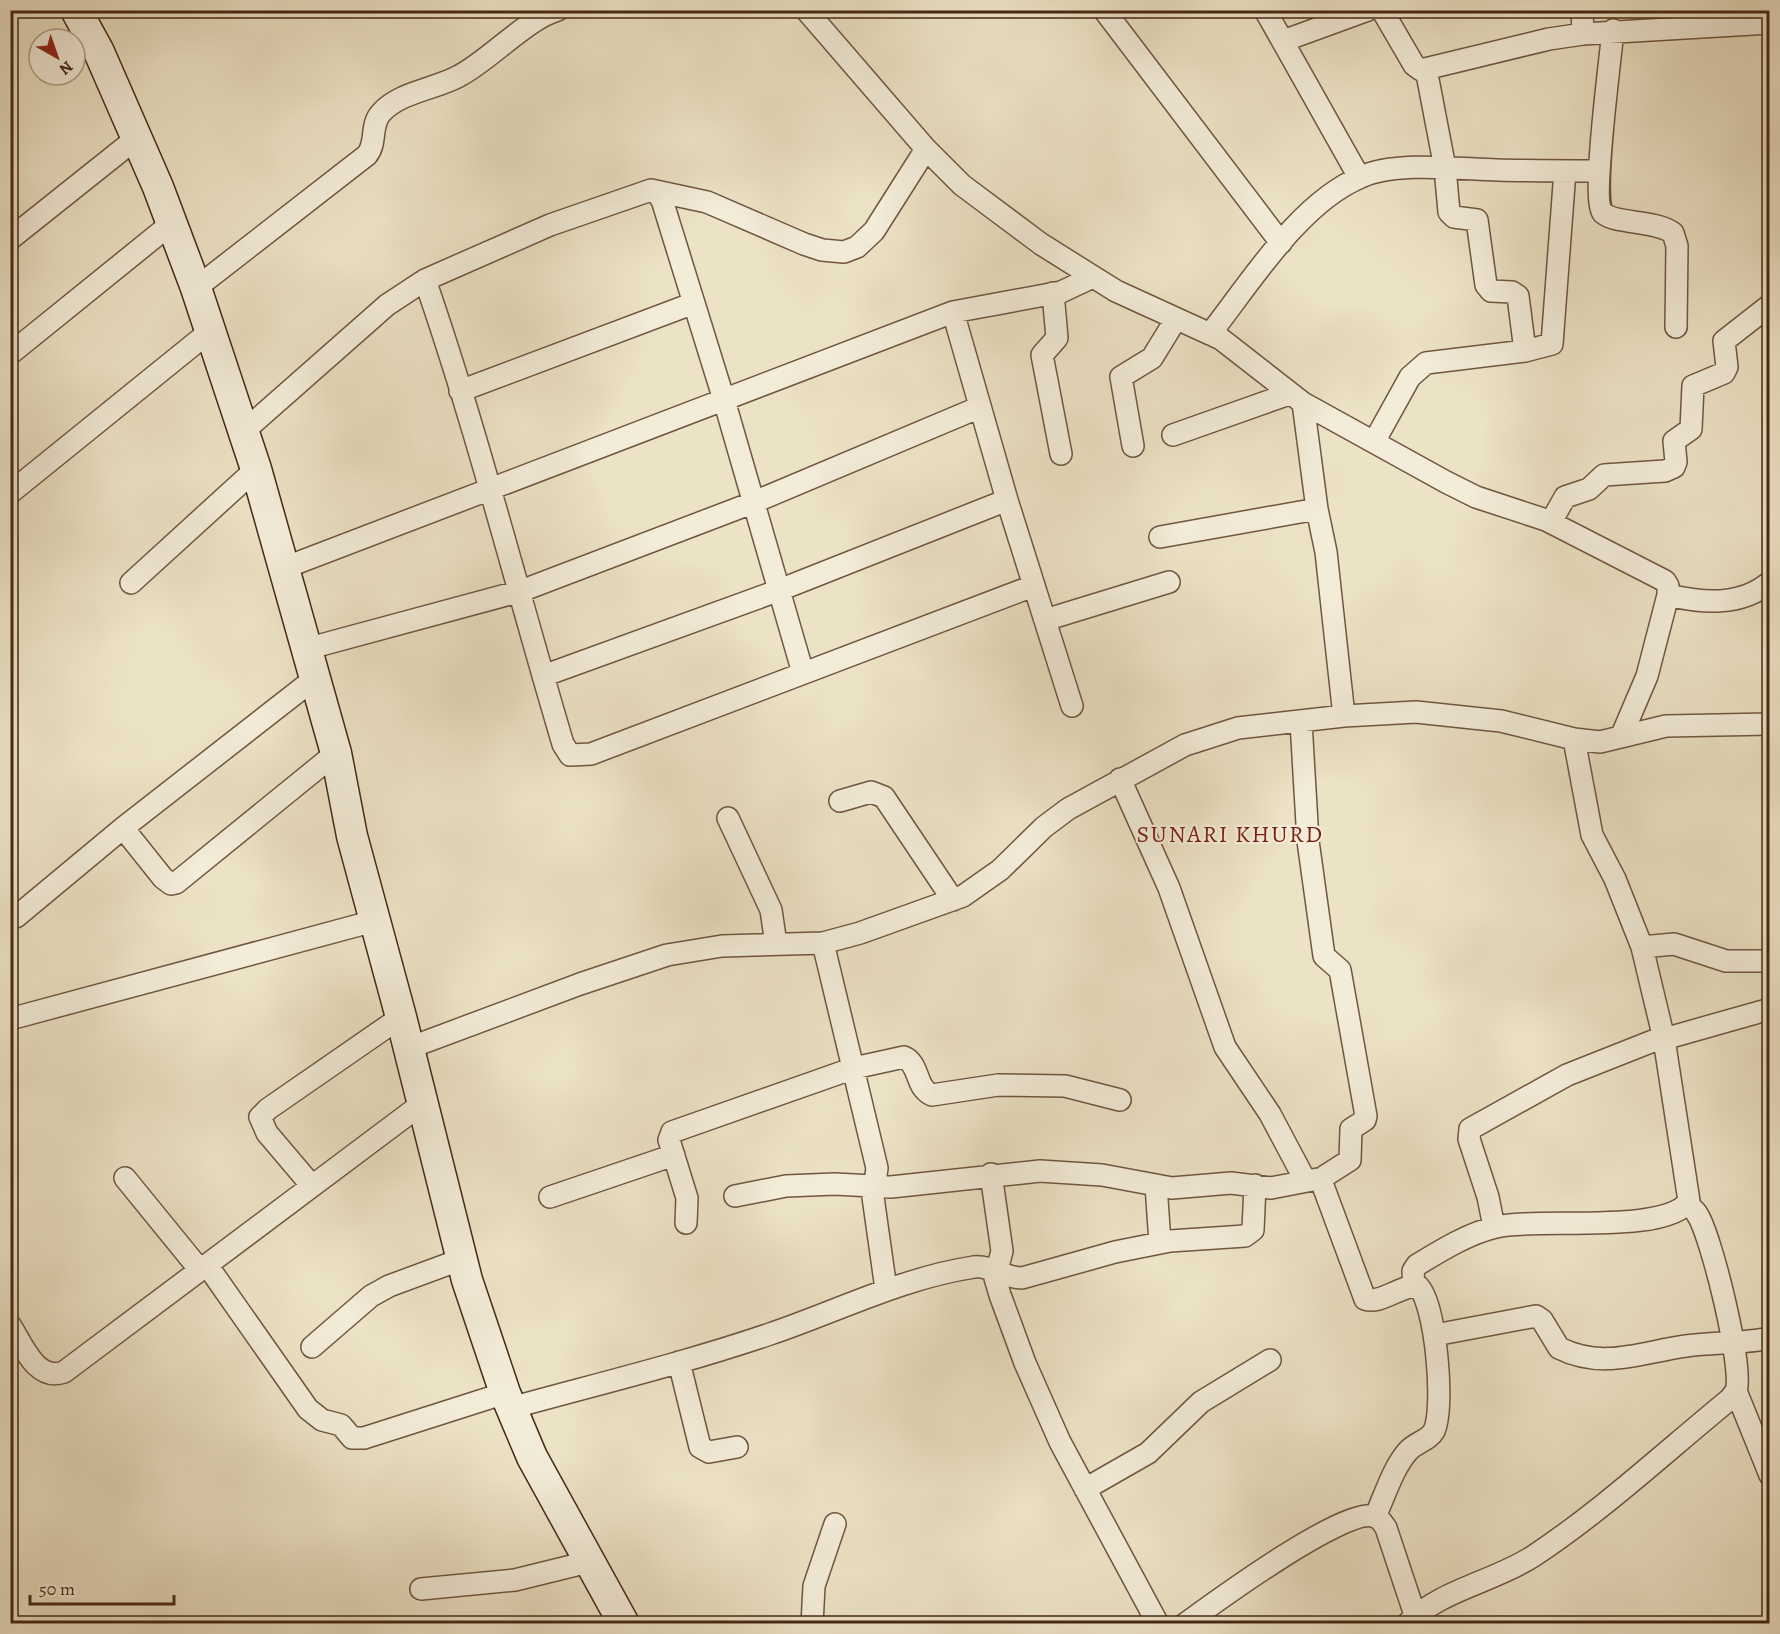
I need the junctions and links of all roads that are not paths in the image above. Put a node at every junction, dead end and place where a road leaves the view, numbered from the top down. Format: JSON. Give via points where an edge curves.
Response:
{"nodes":[{"id":1,"x":76,"y":10,"type":"edge"},
{"id":2,"x":558,"y":10,"type":"edge"},
{"id":3,"x":806,"y":10,"type":"edge"},
{"id":4,"x":1104,"y":10,"type":"edge"},
{"id":5,"x":1264,"y":10,"type":"edge"},
{"id":6,"x":1368,"y":10,"type":"edge"},
{"id":7,"x":1382,"y":10,"type":"edge"},
{"id":8,"x":1582,"y":10,"type":"edge"},
{"id":9,"x":1713,"y":18,"type":"edge"},
{"id":10,"x":1769,"y":24,"type":"edge"},
{"id":11,"x":1613,"y":30,"type":"junction"},
{"id":12,"x":1584,"y":34,"type":"junction"},
{"id":13,"x":1283,"y":41,"type":"junction"},
{"id":14,"x":1426,"y":69,"type":"junction"},
{"id":15,"x":138,"y":137,"type":"junction"},
{"id":16,"x":926,"y":149,"type":"junction"},
{"id":17,"x":1445,"y":168,"type":"junction"},
{"id":18,"x":1565,"y":171,"type":"junction"},
{"id":19,"x":1598,"y":171,"type":"junction"},
{"id":20,"x":1359,"y":177,"type":"junction"},
{"id":21,"x":656,"y":192,"type":"junction"},
{"id":22,"x":172,"y":223,"type":"junction"},
{"id":23,"x":10,"y":240,"type":"edge"},
{"id":24,"x":1281,"y":243,"type":"junction"},
{"id":25,"x":1094,"y":277,"type":"junction"},
{"id":26,"x":425,"y":280,"type":"junction"},
{"id":27,"x":196,"y":288,"type":"junction"},
{"id":28,"x":1053,"y":293,"type":"junction"},
{"id":29,"x":694,"y":303,"type":"junction"},
{"id":30,"x":1770,"y":305,"type":"edge"},
{"id":31,"x":953,"y":312,"type":"junction"},
{"id":32,"x":1176,"y":319,"type":"junction"},
{"id":33,"x":1676,"y":327,"type":"dead end"},
{"id":34,"x":209,"y":332,"type":"junction"},
{"id":35,"x":1210,"y":334,"type":"junction"},
{"id":36,"x":1525,"y":351,"type":"junction"},
{"id":37,"x":10,"y":354,"type":"edge"},
{"id":38,"x":460,"y":391,"type":"junction"},
{"id":39,"x":1296,"y":398,"type":"junction"},
{"id":40,"x":724,"y":400,"type":"junction"},
{"id":41,"x":980,"y":407,"type":"junction"},
{"id":42,"x":243,"y":432,"type":"junction"},
{"id":43,"x":1173,"y":435,"type":"dead end"},
{"id":44,"x":1374,"y":442,"type":"junction"},
{"id":45,"x":1133,"y":446,"type":"dead end"},
{"id":46,"x":1061,"y":454,"type":"dead end"},
{"id":47,"x":256,"y":469,"type":"junction"},
{"id":48,"x":489,"y":490,"type":"junction"},
{"id":49,"x":10,"y":493,"type":"edge"},
{"id":50,"x":1007,"y":500,"type":"junction"},
{"id":51,"x":752,"y":503,"type":"junction"},
{"id":52,"x":1317,"y":509,"type":"junction"},
{"id":53,"x":1551,"y":522,"type":"junction"},
{"id":54,"x":1160,"y":537,"type":"dead end"},
{"id":55,"x":284,"y":568,"type":"junction"},
{"id":56,"x":1169,"y":582,"type":"dead end"},
{"id":57,"x":1770,"y":582,"type":"edge"},
{"id":58,"x":131,"y":583,"type":"dead end"},
{"id":59,"x":1033,"y":586,"type":"junction"},
{"id":60,"x":521,"y":591,"type":"junction"},
{"id":61,"x":777,"y":591,"type":"junction"},
{"id":62,"x":1668,"y":595,"type":"junction"},
{"id":63,"x":1045,"y":620,"type":"junction"},
{"id":64,"x":306,"y":649,"type":"junction"},
{"id":65,"x":803,"y":673,"type":"junction"},
{"id":66,"x":543,"y":676,"type":"junction"},
{"id":67,"x":314,"y":679,"type":"junction"},
{"id":68,"x":1072,"y":706,"type":"dead end"},
{"id":69,"x":1344,"y":716,"type":"junction"},
{"id":70,"x":1301,"y":722,"type":"junction"},
{"id":71,"x":1770,"y":724,"type":"edge"},
{"id":72,"x":1622,"y":737,"type":"junction"},
{"id":73,"x":1574,"y":739,"type":"junction"},
{"id":74,"x":336,"y":753,"type":"junction"},
{"id":75,"x":1120,"y":779,"type":"junction"},
{"id":76,"x":840,"y":801,"type":"dead end"},
{"id":77,"x":728,"y":818,"type":"dead end"},
{"id":78,"x":123,"y":828,"type":"junction"},
{"id":79,"x":953,"y":900,"type":"junction"},
{"id":80,"x":16,"y":917,"type":"dead end"},
{"id":81,"x":374,"y":921,"type":"junction"},
{"id":82,"x":823,"y":943,"type":"junction"},
{"id":83,"x":776,"y":944,"type":"junction"},
{"id":84,"x":1642,"y":947,"type":"junction"},
{"id":85,"x":1770,"y":961,"type":"edge"},
{"id":86,"x":1770,"y":1009,"type":"edge"},
{"id":87,"x":401,"y":1017,"type":"junction"},
{"id":88,"x":10,"y":1018,"type":"edge"},
{"id":89,"x":1663,"y":1038,"type":"junction"},
{"id":90,"x":409,"y":1048,"type":"junction"},
{"id":91,"x":854,"y":1068,"type":"junction"},
{"id":92,"x":1119,"y":1100,"type":"dead end"},
{"id":93,"x":423,"y":1103,"type":"junction"},
{"id":94,"x":674,"y":1155,"type":"junction"},
{"id":95,"x":991,"y":1174,"type":"junction"},
{"id":96,"x":126,"y":1178,"type":"dead end"},
{"id":97,"x":1314,"y":1179,"type":"junction"},
{"id":98,"x":1156,"y":1185,"type":"junction"},
{"id":99,"x":1255,"y":1185,"type":"junction"},
{"id":100,"x":312,"y":1186,"type":"junction"},
{"id":101,"x":874,"y":1187,"type":"junction"},
{"id":102,"x":735,"y":1196,"type":"dead end"},
{"id":103,"x":550,"y":1197,"type":"dead end"},
{"id":104,"x":1687,"y":1205,"type":"junction"},
{"id":105,"x":686,"y":1223,"type":"dead end"},
{"id":106,"x":1494,"y":1227,"type":"junction"},
{"id":107,"x":1160,"y":1243,"type":"junction"},
{"id":108,"x":462,"y":1259,"type":"junction"},
{"id":109,"x":204,"y":1268,"type":"junction"},
{"id":110,"x":996,"y":1271,"type":"junction"},
{"id":111,"x":1414,"y":1286,"type":"junction"},
{"id":112,"x":886,"y":1288,"type":"junction"},
{"id":113,"x":10,"y":1325,"type":"edge"},
{"id":114,"x":1435,"y":1335,"type":"junction"},
{"id":115,"x":1770,"y":1338,"type":"edge"},
{"id":116,"x":1733,"y":1343,"type":"junction"},
{"id":117,"x":312,"y":1347,"type":"dead end"},
{"id":118,"x":1270,"y":1360,"type":"dead end"},
{"id":119,"x":679,"y":1362,"type":"junction"},
{"id":120,"x":1736,"y":1391,"type":"junction"},
{"id":121,"x":508,"y":1400,"type":"junction"},
{"id":122,"x":737,"y":1447,"type":"dead end"},
{"id":123,"x":1770,"y":1475,"type":"edge"},
{"id":124,"x":1085,"y":1489,"type":"junction"},
{"id":125,"x":1375,"y":1517,"type":"junction"},
{"id":126,"x":835,"y":1524,"type":"dead end"},
{"id":127,"x":588,"y":1562,"type":"junction"},
{"id":128,"x":421,"y":1589,"type":"dead end"},
{"id":129,"x":1411,"y":1619,"type":"edge"},
{"id":130,"x":624,"y":1623,"type":"edge"},
{"id":131,"x":812,"y":1623,"type":"edge"},
{"id":132,"x":1158,"y":1623,"type":"edge"},
{"id":133,"x":1185,"y":1623,"type":"edge"}],
"edges":[{"from":1,"to":15,"type":"street"},
{"from":2,"to":27,"type":"street","via":[[459,77],[382,111],[367,155]]},
{"from":3,"to":16,"type":"street"},
{"from":4,"to":24,"type":"street"},
{"from":5,"to":13,"type":"street"},
{"from":6,"to":13,"type":"street"},
{"from":7,"to":14,"type":"street","via":[[1413,65]]},
{"from":8,"to":12,"type":"street"},
{"from":9,"to":10,"type":"street"},
{"from":9,"to":11,"type":"street"},
{"from":11,"to":12,"type":"street"},
{"from":11,"to":19,"type":"street"},
{"from":12,"to":14,"type":"street"},
{"from":13,"to":20,"type":"street"},
{"from":14,"to":17,"type":"street"},
{"from":15,"to":22,"type":"street"},
{"from":15,"to":23,"type":"street"},
{"from":16,"to":21,"type":"street","via":[[874,231],[866,241],[844,252],[804,244],[707,202]]},
{"from":16,"to":25,"type":"street","via":[[989,208]]},
{"from":17,"to":18,"type":"street"},
{"from":17,"to":20,"type":"street","via":[[1406,169]]},
{"from":17,"to":36,"type":"street","via":[[1450,214],[1473,218],[1478,223],[1487,288],[1518,296]]},
{"from":18,"to":19,"type":"street"},
{"from":18,"to":36,"type":"street","via":[[1553,341],[1546,347]]},
{"from":19,"to":33,"type":"street","via":[[1602,212],[1668,230],[1674,236]]},
{"from":20,"to":24,"type":"street","via":[[1323,201]]},
{"from":21,"to":26,"type":"street","via":[[643,192],[550,225]]},
{"from":21,"to":29,"type":"street","via":[[662,200]]},
{"from":22,"to":27,"type":"street"},
{"from":22,"to":37,"type":"street"},
{"from":24,"to":35,"type":"street"},
{"from":25,"to":28,"type":"street"},
{"from":25,"to":32,"type":"street"},
{"from":26,"to":38,"type":"street"},
{"from":26,"to":42,"type":"street","via":[[372,315]]},
{"from":27,"to":34,"type":"street"},
{"from":28,"to":31,"type":"street"},
{"from":28,"to":46,"type":"street","via":[[1057,338],[1042,356]]},
{"from":29,"to":38,"type":"street"},
{"from":29,"to":40,"type":"street"},
{"from":30,"to":53,"type":"street","via":[[1724,341],[1724,373],[1693,386],[1692,427],[1674,441],[1674,467],[1602,476],[1589,489],[1565,497]]},
{"from":31,"to":40,"type":"street"},
{"from":31,"to":41,"type":"street"},
{"from":32,"to":35,"type":"street"},
{"from":32,"to":45,"type":"street","via":[[1152,358],[1121,377]]},
{"from":34,"to":42,"type":"street"},
{"from":34,"to":49,"type":"street"},
{"from":35,"to":39,"type":"street"},
{"from":36,"to":44,"type":"street","via":[[1426,363],[1410,377]]},
{"from":38,"to":48,"type":"street"},
{"from":39,"to":43,"type":"street"},
{"from":39,"to":44,"type":"street"},
{"from":39,"to":52,"type":"street"},
{"from":40,"to":48,"type":"street"},
{"from":40,"to":51,"type":"street"},
{"from":41,"to":50,"type":"street"},
{"from":41,"to":51,"type":"street"},
{"from":42,"to":47,"type":"street"},
{"from":44,"to":53,"type":"street","via":[[1476,497]]},
{"from":47,"to":55,"type":"street"},
{"from":47,"to":58,"type":"street"},
{"from":48,"to":55,"type":"street"},
{"from":48,"to":60,"type":"street"},
{"from":50,"to":59,"type":"street"},
{"from":50,"to":61,"type":"street"},
{"from":51,"to":60,"type":"street"},
{"from":51,"to":61,"type":"street"},
{"from":52,"to":54,"type":"street"},
{"from":52,"to":69,"type":"street","via":[[1326,552]]},
{"from":53,"to":62,"type":"street","via":[[1665,581]]},
{"from":55,"to":64,"type":"street"},
{"from":56,"to":63,"type":"street"},
{"from":57,"to":62,"type":"street","via":[[1714,603]]},
{"from":59,"to":63,"type":"street"},
{"from":59,"to":65,"type":"street"},
{"from":60,"to":64,"type":"street"},
{"from":60,"to":66,"type":"street"},
{"from":61,"to":65,"type":"street"},
{"from":61,"to":66,"type":"street"},
{"from":62,"to":72,"type":"street","via":[[1647,676]]},
{"from":63,"to":68,"type":"street"},
{"from":64,"to":67,"type":"street"},
{"from":65,"to":66,"type":"street","via":[[579,756],[570,755],[565,748]]},
{"from":67,"to":74,"type":"street"},
{"from":67,"to":78,"type":"street"},
{"from":69,"to":70,"type":"street"},
{"from":69,"to":73,"type":"street","via":[[1391,712],[1475,718]]},
{"from":70,"to":75,"type":"street","via":[[1238,728],[1205,737]]},
{"from":70,"to":97,"type":"street","via":[[1308,841],[1324,956],[1340,970],[1366,1116],[1351,1129],[1350,1160]]},
{"from":71,"to":72,"type":"street","via":[[1680,724]]},
{"from":72,"to":73,"type":"street","via":[[1600,741]]},
{"from":73,"to":84,"type":"street","via":[[1592,835],[1615,879]]},
{"from":74,"to":78,"type":"street","via":[[176,883],[163,878]]},
{"from":74,"to":81,"type":"street"},
{"from":75,"to":79,"type":"street","via":[[1056,818],[1000,870]]},
{"from":75,"to":97,"type":"street","via":[[1169,888],[1225,1047]]},
{"from":76,"to":79,"type":"street","via":[[871,792],[884,797]]},
{"from":77,"to":83,"type":"street","via":[[771,910]]},
{"from":78,"to":80,"type":"street"},
{"from":79,"to":82,"type":"street"},
{"from":81,"to":87,"type":"street"},
{"from":81,"to":88,"type":"street"},
{"from":82,"to":83,"type":"street"},
{"from":82,"to":91,"type":"street"},
{"from":83,"to":90,"type":"street","via":[[722,946],[667,956]]},
{"from":84,"to":85,"type":"street","via":[[1674,944],[1726,961]]},
{"from":84,"to":89,"type":"street"},
{"from":86,"to":89,"type":"street"},
{"from":87,"to":90,"type":"street"},
{"from":87,"to":100,"type":"street","via":[[260,1118],[267,1133]]},
{"from":89,"to":104,"type":"street","via":[[1689,1196]]},
{"from":89,"to":106,"type":"street","via":[[1568,1075],[1470,1129],[1469,1139]]},
{"from":90,"to":93,"type":"street"},
{"from":91,"to":92,"type":"street","via":[[904,1057],[911,1061],[923,1089],[932,1095],[998,1085],[1065,1086]]},
{"from":91,"to":94,"type":"street","via":[[675,1130],[669,1136]]},
{"from":91,"to":101,"type":"street","via":[[876,1168]]},
{"from":93,"to":100,"type":"street"},
{"from":93,"to":108,"type":"street"},
{"from":94,"to":103,"type":"street"},
{"from":94,"to":105,"type":"street","via":[[687,1198]]},
{"from":95,"to":98,"type":"street","via":[[1071,1172]]},
{"from":95,"to":101,"type":"street"},
{"from":95,"to":110,"type":"street","via":[[1002,1251]]},
{"from":96,"to":109,"type":"street"},
{"from":97,"to":99,"type":"street","via":[[1271,1188]]},
{"from":97,"to":111,"type":"street","via":[[1322,1183],[1365,1299],[1371,1301]]},
{"from":98,"to":99,"type":"street"},
{"from":98,"to":107,"type":"street"},
{"from":99,"to":107,"type":"street","via":[[1251,1233]]},
{"from":100,"to":109,"type":"street"},
{"from":101,"to":102,"type":"street","via":[[801,1185]]},
{"from":101,"to":112,"type":"street"},
{"from":104,"to":106,"type":"street","via":[[1678,1211],[1620,1223]]},
{"from":104,"to":116,"type":"street","via":[[1700,1220],[1727,1308]]},
{"from":106,"to":111,"type":"street","via":[[1417,1265],[1413,1270]]},
{"from":107,"to":110,"type":"street","via":[[1027,1277]]},
{"from":108,"to":117,"type":"street","via":[[389,1286]]},
{"from":108,"to":121,"type":"street"},
{"from":109,"to":113,"type":"street","via":[[58,1374],[40,1370]]},
{"from":109,"to":121,"type":"street","via":[[308,1409],[322,1420],[341,1425],[352,1438]]},
{"from":110,"to":112,"type":"street","via":[[974,1267]]},
{"from":110,"to":124,"type":"street","via":[[997,1286],[1025,1363]]},
{"from":111,"to":114,"type":"street","via":[[1424,1293]]},
{"from":112,"to":119,"type":"street","via":[[792,1326]]},
{"from":114,"to":116,"type":"street","via":[[1536,1316],[1559,1348],[1602,1358],[1627,1359],[1688,1346]]},
{"from":114,"to":125,"type":"street","via":[[1435,1429],[1404,1456]]},
{"from":115,"to":116,"type":"street"},
{"from":116,"to":120,"type":"street"},
{"from":118,"to":124,"type":"street","via":[[1201,1402],[1149,1453]]},
{"from":119,"to":121,"type":"street"},
{"from":119,"to":122,"type":"street","via":[[700,1447],[707,1452]]},
{"from":120,"to":123,"type":"street"},
{"from":120,"to":129,"type":"street","via":[[1551,1544],[1505,1572],[1434,1603]]},
{"from":121,"to":127,"type":"street","via":[[532,1457]]},
{"from":124,"to":132,"type":"street"},
{"from":125,"to":129,"type":"street","via":[[1386,1528]]},
{"from":125,"to":133,"type":"street","via":[[1357,1518],[1298,1548]]},
{"from":126,"to":131,"type":"street","via":[[814,1586]]},
{"from":127,"to":128,"type":"street","via":[[514,1580]]},
{"from":127,"to":130,"type":"street"}]}
